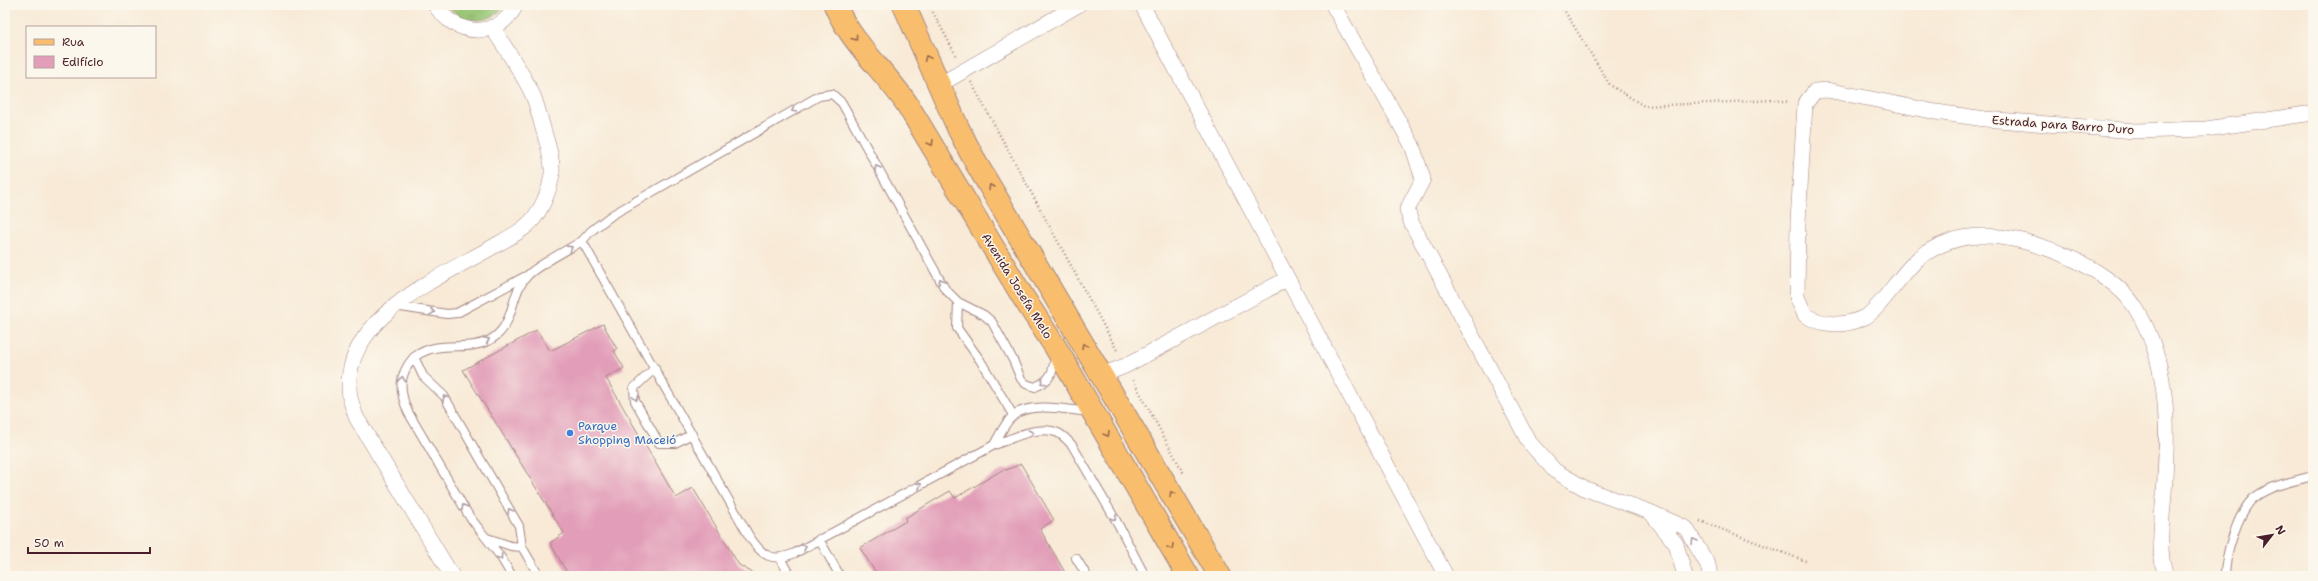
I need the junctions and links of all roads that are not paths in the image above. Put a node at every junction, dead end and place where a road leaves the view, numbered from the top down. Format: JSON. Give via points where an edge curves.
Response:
{"nodes":[{"id":1,"x":435,"y":5,"type":"edge"},
{"id":2,"x":516,"y":5,"type":"edge"},
{"id":3,"x":835,"y":5,"type":"edge"},
{"id":4,"x":900,"y":5,"type":"edge"},
{"id":5,"x":904,"y":5,"type":"edge"},
{"id":6,"x":1078,"y":5,"type":"edge"},
{"id":7,"x":1142,"y":5,"type":"edge"},
{"id":8,"x":1333,"y":5,"type":"edge"},
{"id":9,"x":492,"y":27,"type":"junction"},
{"id":10,"x":915,"y":30,"type":"junction"},
{"id":11,"x":939,"y":85,"type":"junction"},
{"id":12,"x":2313,"y":113,"type":"edge"},
{"id":13,"x":582,"y":241,"type":"junction"},
{"id":14,"x":528,"y":275,"type":"junction"},
{"id":15,"x":1287,"y":279,"type":"junction"},
{"id":16,"x":958,"y":302,"type":"junction"},
{"id":17,"x":393,"y":306,"type":"junction"},
{"id":18,"x":1056,"y":348,"type":"junction"},
{"id":19,"x":414,"y":357,"type":"junction"},
{"id":20,"x":655,"y":368,"type":"junction"},
{"id":21,"x":1102,"y":375,"type":"junction"},
{"id":22,"x":1094,"y":412,"type":"junction"},
{"id":23,"x":1013,"y":416,"type":"junction"},
{"id":24,"x":692,"y":434,"type":"junction"},
{"id":25,"x":994,"y":444,"type":"junction"},
{"id":26,"x":2313,"y":476,"type":"edge"},
{"id":27,"x":1650,"y":512,"type":"junction"},
{"id":28,"x":487,"y":538,"type":"junction"},
{"id":29,"x":819,"y":540,"type":"junction"},
{"id":30,"x":522,"y":547,"type":"junction"},
{"id":31,"x":780,"y":558,"type":"junction"},
{"id":32,"x":1076,"y":558,"type":"dead end"},
{"id":33,"x":452,"y":576,"type":"edge"},
{"id":34,"x":512,"y":576,"type":"edge"},
{"id":35,"x":539,"y":576,"type":"edge"},
{"id":36,"x":790,"y":576,"type":"edge"},
{"id":37,"x":840,"y":576,"type":"edge"},
{"id":38,"x":1087,"y":576,"type":"edge"},
{"id":39,"x":1145,"y":576,"type":"edge"},
{"id":40,"x":1188,"y":576,"type":"edge"},
{"id":41,"x":1220,"y":576,"type":"edge"},
{"id":42,"x":1446,"y":576,"type":"edge"},
{"id":43,"x":1684,"y":576,"type":"edge"},
{"id":44,"x":1710,"y":576,"type":"edge"},
{"id":45,"x":2166,"y":576,"type":"edge"},
{"id":46,"x":2225,"y":576,"type":"edge"}],
"edges":[{"from":1,"to":9,"type":"street","via":[[453,24],[466,29]]},
{"from":2,"to":9,"type":"street","via":[[508,17]]},
{"from":3,"to":18,"type":"main road","name":"Avenida Josefa Melo","one_way":true,"via":[[841,19],[856,40],[907,104]]},
{"from":4,"to":10,"type":"main road"},
{"from":5,"to":10,"type":"main road"},
{"from":6,"to":11,"type":"street"},
{"from":7,"to":15,"type":"street"},
{"from":8,"to":27,"type":"street","via":[[1412,145],[1420,165],[1423,179],[1407,210],[1412,224],[1529,442],[1555,471],[1586,489]]},
{"from":9,"to":17,"type":"street","via":[[533,96],[550,152],[552,174],[544,202],[533,219],[519,232]]},
{"from":11,"to":10,"type":"main road","one_way":true},
{"from":21,"to":11,"type":"main road","one_way":true,"via":[[976,163]]},
{"from":12,"to":45,"type":"street","name":"Estrada para Barro Duro","via":[[2206,129],[2135,131],[1985,119],[1827,90],[1815,91],[1805,104],[1798,214],[1797,297],[1804,315],[1824,323],[1840,324],[1867,316],[1919,258],[1955,239],[1980,236],[1998,236],[2070,256],[2106,277],[2134,306],[2152,339],[2164,384],[2166,453],[2160,540]]},
{"from":14,"to":13,"type":"lane","one_way":true},
{"from":16,"to":13,"type":"lane","one_way":true,"via":[[945,289],[842,103],[832,94],[819,96],[612,215]]},
{"from":13,"to":20,"type":"lane"},
{"from":17,"to":14,"type":"lane","one_way":true,"via":[[447,314],[457,313]]},
{"from":19,"to":14,"type":"lane","one_way":true,"via":[[423,350],[438,346],[478,344],[491,340],[502,330],[511,315],[517,294]]},
{"from":15,"to":21,"type":"street","via":[[1125,366]]},
{"from":15,"to":42,"type":"street"},
{"from":18,"to":16,"type":"lane","one_way":true,"via":[[1052,375],[1035,387],[1026,384],[1021,380],[992,322]]},
{"from":16,"to":23,"type":"lane","via":[[957,328],[980,360]]},
{"from":17,"to":33,"type":"street","via":[[371,328],[358,347],[352,362],[350,398],[356,417]]},
{"from":18,"to":22,"type":"main road","name":"Avenida Josefa Melo"},
{"from":28,"to":19,"type":"lane","one_way":true,"via":[[469,516],[403,401],[400,379]]},
{"from":30,"to":19,"type":"lane","one_way":true,"via":[[519,526],[444,396],[423,376]]},
{"from":20,"to":24,"type":"lane"},
{"from":20,"to":24,"type":"lane","one_way":true,"via":[[634,388],[635,401],[659,443],[674,444]]},
{"from":41,"to":21,"type":"main road","one_way":true},
{"from":22,"to":23,"type":"lane","via":[[1044,407],[1026,410]]},
{"from":22,"to":40,"type":"main road","name":"Avenida Josefa Melo","one_way":true},
{"from":23,"to":25,"type":"lane"},
{"from":24,"to":31,"type":"lane","via":[[755,544],[770,557]]},
{"from":29,"to":25,"type":"lane","one_way":true},
{"from":25,"to":39,"type":"lane","one_way":true,"via":[[1037,431],[1054,432],[1065,438],[1072,445],[1118,524]]},
{"from":26,"to":46,"type":"lane","via":[[2279,485],[2254,498],[2239,521],[2225,561]]},
{"from":27,"to":43,"type":"street","via":[[1676,544]]},
{"from":44,"to":27,"type":"street","one_way":true,"via":[[1708,565],[1686,528]]},
{"from":28,"to":30,"type":"lane"},
{"from":28,"to":34,"type":"lane","one_way":true},
{"from":31,"to":29,"type":"lane","one_way":true},
{"from":29,"to":37,"type":"lane"},
{"from":30,"to":35,"type":"lane"},
{"from":31,"to":36,"type":"lane"},
{"from":32,"to":38,"type":"lane"}]}
